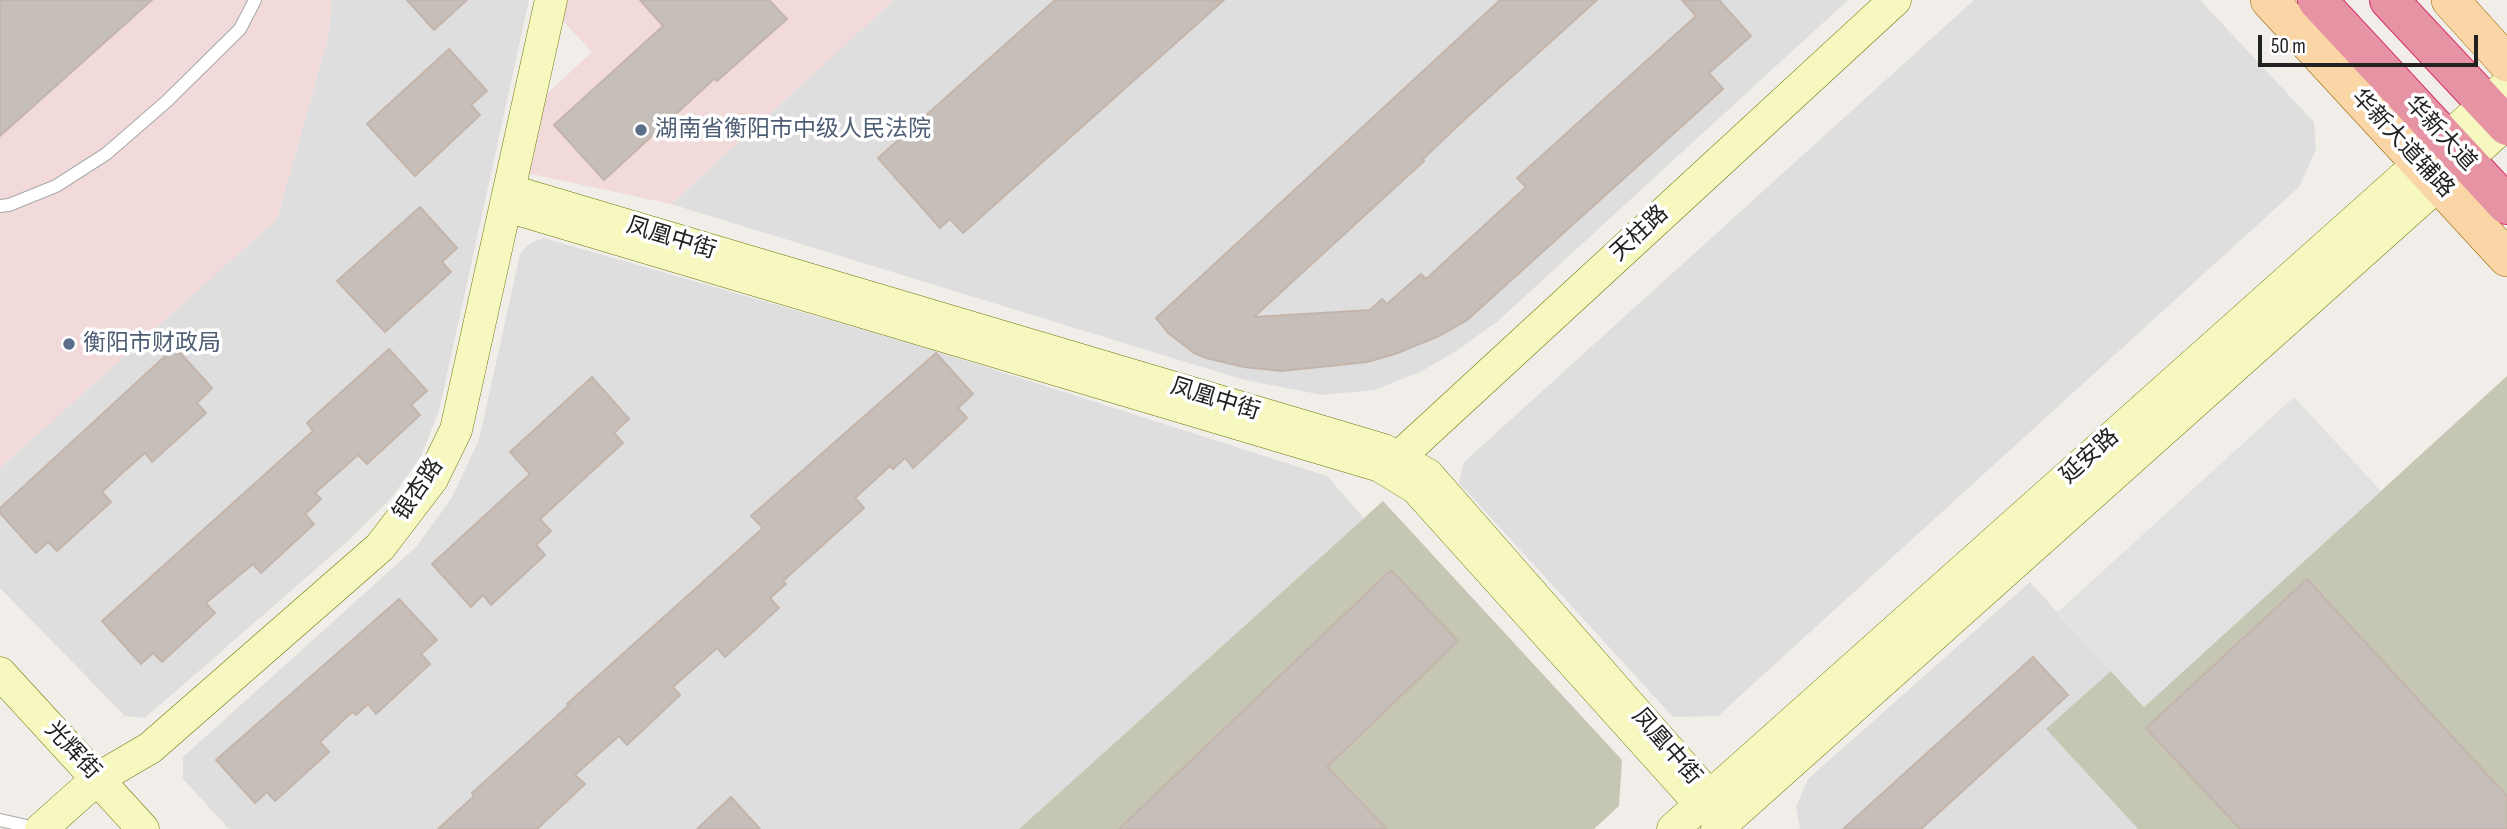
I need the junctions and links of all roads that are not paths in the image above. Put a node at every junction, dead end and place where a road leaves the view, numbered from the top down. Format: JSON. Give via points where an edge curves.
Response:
{"nodes":[{"id":1,"x":255,"y":0,"type":"edge"},
{"id":2,"x":551,"y":0,"type":"edge"},
{"id":3,"x":1895,"y":0,"type":"edge"},
{"id":4,"x":2269,"y":0,"type":"edge"},
{"id":5,"x":2317,"y":0,"type":"edge"},
{"id":6,"x":2389,"y":0,"type":"edge"},
{"id":7,"x":2449,"y":0,"type":"edge"},
{"id":8,"x":2507,"y":62,"type":"edge"},
{"id":9,"x":2502,"y":112,"type":"edge"},
{"id":10,"x":2442,"y":162,"type":"junction"},
{"id":11,"x":507,"y":199,"type":"junction"},
{"id":12,"x":2507,"y":205,"type":"edge"},
{"id":13,"x":0,"y":206,"type":"edge"},
{"id":14,"x":2507,"y":258,"type":"edge"},
{"id":15,"x":1393,"y":465,"type":"junction"},
{"id":16,"x":0,"y":673,"type":"edge"},
{"id":17,"x":0,"y":701,"type":"edge"},
{"id":18,"x":90,"y":785,"type":"junction"},
{"id":19,"x":0,"y":820,"type":"edge"},
{"id":20,"x":1724,"y":822,"type":"edge"},
{"id":21,"x":40,"y":829,"type":"edge"},
{"id":22,"x":118,"y":829,"type":"edge"},
{"id":23,"x":143,"y":829,"type":"edge"},
{"id":24,"x":1674,"y":829,"type":"edge"}],
"edges":[{"from":1,"to":13,"type":"lane","via":[[240,29],[106,154],[56,186]]},
{"from":2,"to":11,"type":"street","name":"银杏路"},
{"from":3,"to":15,"type":"street","name":"天柱路"},
{"from":4,"to":10,"type":"main road","name":"华新大道辅路"},
{"from":5,"to":10,"type":"highway","name":"华新大道"},
{"from":6,"to":9,"type":"highway"},
{"from":7,"to":8,"type":"main road"},
{"from":9,"to":10,"type":"street","name":"延安路"},
{"from":10,"to":12,"type":"highway","name":"华新大道"},
{"from":10,"to":14,"type":"main road","name":"华新大道辅路"},
{"from":10,"to":20,"type":"street","name":"延安路"},
{"from":11,"to":15,"type":"street","name":"凤凰中街","via":[[520,210],[1366,462]]},
{"from":11,"to":18,"type":"street","name":"银杏路","via":[[456,430],[432,479],[380,547],[150,748]]},
{"from":15,"to":20,"type":"street","name":"凤凰中街","via":[[1694,797]]},
{"from":16,"to":18,"type":"street","name":"光辉街"},
{"from":17,"to":18,"type":"street","name":"光辉街"},
{"from":18,"to":21,"type":"street","name":"银杏路"},
{"from":18,"to":22,"type":"street","name":"光辉街"},
{"from":18,"to":23,"type":"street","name":"光辉街"},
{"from":19,"to":21,"type":"lane"},
{"from":20,"to":24,"type":"street","name":"延安路"}]}
